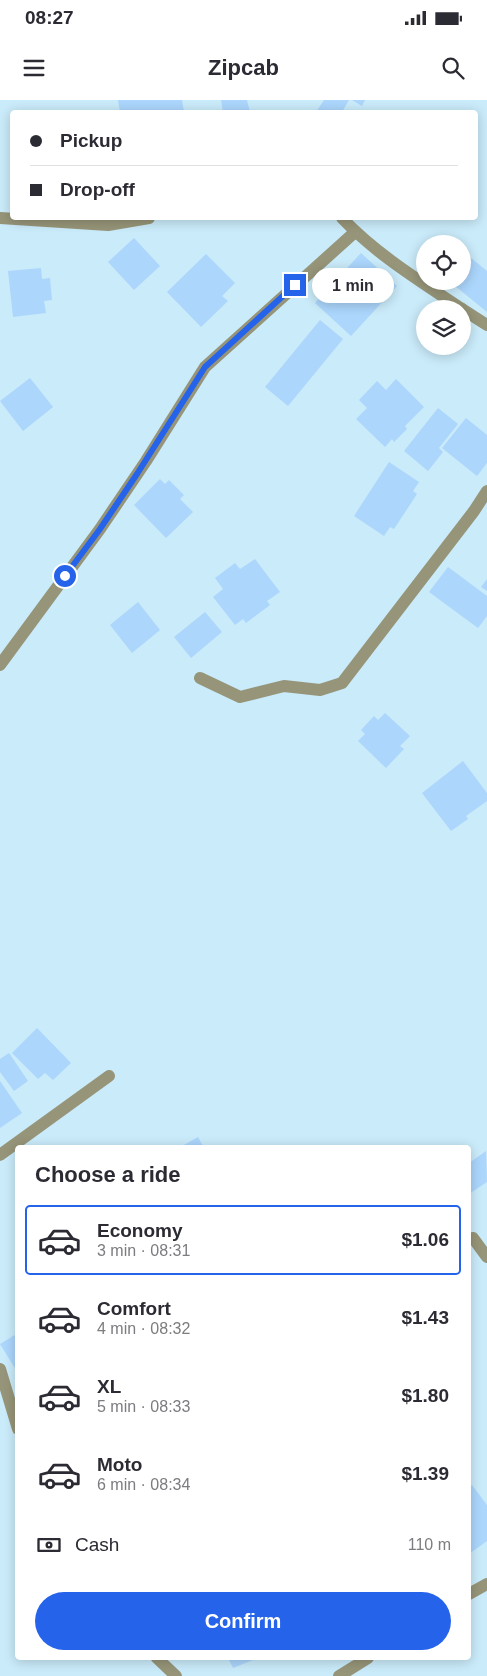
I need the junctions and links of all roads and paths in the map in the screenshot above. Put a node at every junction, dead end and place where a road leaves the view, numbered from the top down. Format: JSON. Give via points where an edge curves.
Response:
{"nodes":[{"id":1,"x":27,"y":220,"type":"edge"},
{"id":2,"x":138,"y":220,"type":"edge"},
{"id":3,"x":344,"y":220,"type":"edge"},
{"id":4,"x":355,"y":232,"type":"junction"},
{"id":5,"x":448,"y":300,"type":"edge"},
{"id":6,"x":471,"y":315,"type":"edge"},
{"id":7,"x":487,"y":325,"type":"edge"},
{"id":8,"x":487,"y":490,"type":"edge"},
{"id":9,"x":0,"y":665,"type":"edge"},
{"id":10,"x":200,"y":678,"type":"dead end"},
{"id":11,"x":109,"y":1076,"type":"dead end"},
{"id":12,"x":0,"y":1155,"type":"edge"},
{"id":13,"x":473,"y":1238,"type":"dead end"},
{"id":14,"x":487,"y":1256,"type":"edge"},
{"id":15,"x":0,"y":1368,"type":"edge"},
{"id":16,"x":15,"y":1419,"type":"edge"},
{"id":17,"x":487,"y":1584,"type":"edge"},
{"id":18,"x":471,"y":1593,"type":"edge"},
{"id":19,"x":159,"y":1660,"type":"edge"},
{"id":20,"x":365,"y":1660,"type":"edge"},
{"id":21,"x":176,"y":1676,"type":"edge"},
{"id":22,"x":339,"y":1676,"type":"edge"}],
"edges":[{"from":1,"to":2,"type":"street","via":[[108,226]]},
{"from":3,"to":4,"type":"street"},
{"from":4,"to":5,"type":"street"},
{"from":4,"to":9,"type":"street","via":[[205,367],[100,529]]},
{"from":6,"to":7,"type":"street"},
{"from":8,"to":10,"type":"street","via":[[342,683],[320,690],[284,686],[240,697]]},
{"from":11,"to":12,"type":"street"},
{"from":13,"to":14,"type":"street"},
{"from":15,"to":16,"type":"street"},
{"from":17,"to":18,"type":"street"},
{"from":19,"to":21,"type":"street"},
{"from":20,"to":22,"type":"street"}]}
